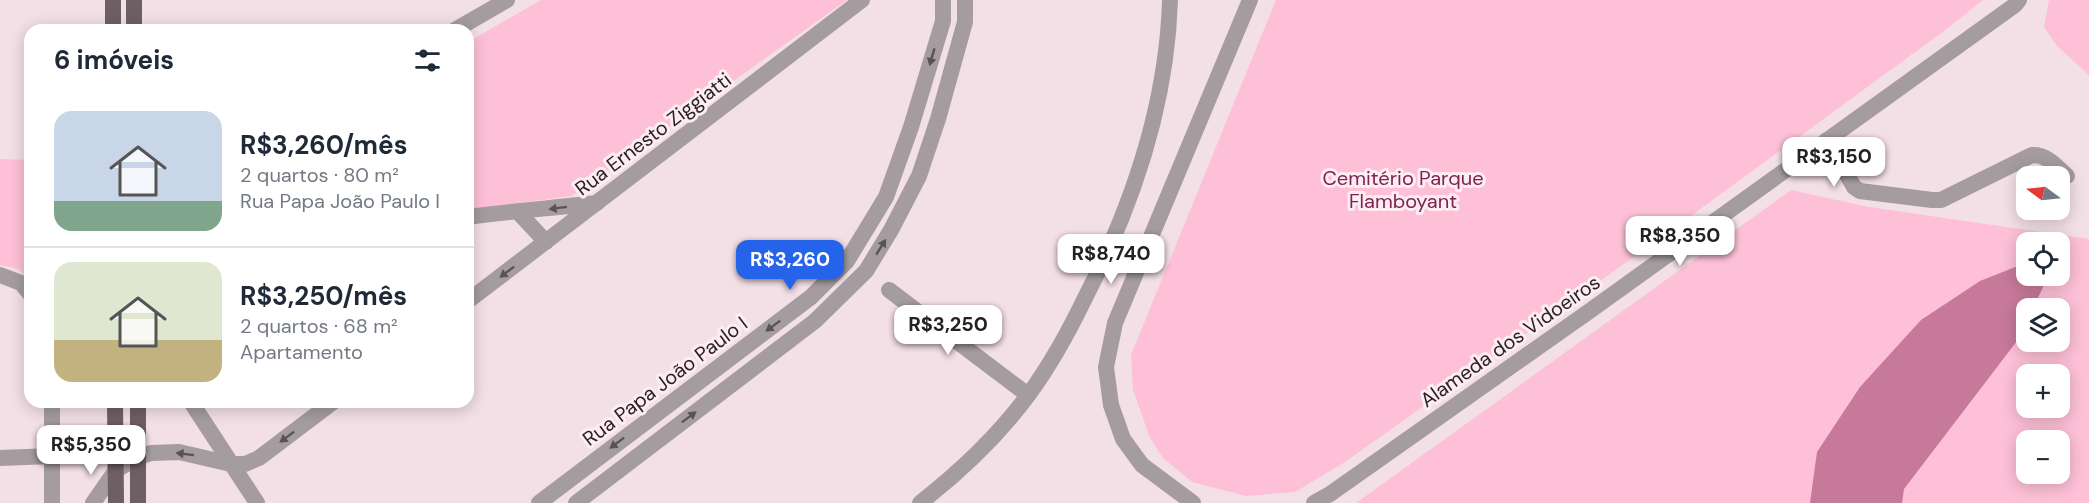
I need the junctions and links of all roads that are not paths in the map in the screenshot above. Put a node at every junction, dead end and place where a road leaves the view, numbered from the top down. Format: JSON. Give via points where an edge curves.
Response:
{"nodes":[{"id":1,"x":113,"y":0,"type":"edge"},
{"id":2,"x":134,"y":0,"type":"edge"},
{"id":3,"x":507,"y":0,"type":"edge"},
{"id":4,"x":862,"y":0,"type":"edge"},
{"id":5,"x":943,"y":0,"type":"edge"},
{"id":6,"x":965,"y":0,"type":"edge"},
{"id":7,"x":1170,"y":0,"type":"edge"},
{"id":8,"x":1250,"y":0,"type":"edge"},
{"id":9,"x":2019,"y":0,"type":"edge"},
{"id":10,"x":113,"y":24,"type":"edge"},
{"id":11,"x":134,"y":24,"type":"edge"},
{"id":12,"x":465,"y":24,"type":"edge"},
{"id":13,"x":1827,"y":140,"type":"junction"},
{"id":14,"x":2056,"y":166,"type":"edge"},
{"id":15,"x":597,"y":203,"type":"junction"},
{"id":16,"x":518,"y":212,"type":"junction"},
{"id":17,"x":474,"y":217,"type":"edge"},
{"id":18,"x":546,"y":242,"type":"junction"},
{"id":19,"x":0,"y":275,"type":"edge"},
{"id":20,"x":24,"y":287,"type":"edge"},
{"id":21,"x":889,"y":290,"type":"dead end"},
{"id":22,"x":474,"y":296,"type":"edge"},
{"id":23,"x":1028,"y":395,"type":"junction"},
{"id":24,"x":52,"y":408,"type":"edge"},
{"id":25,"x":115,"y":408,"type":"edge"},
{"id":26,"x":138,"y":408,"type":"edge"},
{"id":27,"x":197,"y":408,"type":"edge"},
{"id":28,"x":325,"y":408,"type":"edge"},
{"id":29,"x":52,"y":456,"type":"junction"},
{"id":30,"x":139,"y":457,"type":"junction"},
{"id":31,"x":0,"y":458,"type":"edge"},
{"id":32,"x":231,"y":464,"type":"junction"},
{"id":33,"x":116,"y":470,"type":"junction"},
{"id":34,"x":52,"y":503,"type":"edge"},
{"id":35,"x":93,"y":503,"type":"edge"},
{"id":36,"x":116,"y":503,"type":"edge"},
{"id":37,"x":138,"y":503,"type":"edge"},
{"id":38,"x":257,"y":503,"type":"edge"},
{"id":39,"x":539,"y":503,"type":"edge"},
{"id":40,"x":576,"y":503,"type":"edge"},
{"id":41,"x":920,"y":503,"type":"edge"},
{"id":42,"x":1193,"y":503,"type":"edge"},
{"id":43,"x":1314,"y":503,"type":"edge"}],
"edges":[{"from":1,"to":10,"type":"main road"},
{"from":2,"to":11,"type":"main road"},
{"from":3,"to":12,"type":"street"},
{"from":4,"to":15,"type":"street","name":"Rua Ernesto Ziggiatti"},
{"from":5,"to":39,"type":"street","name":"Rua Papa João Paulo I","one_way":true,"via":[[943,21],[886,197],[847,261],[811,297]]},
{"from":40,"to":6,"type":"street","one_way":true,"via":[[815,321],[866,271],[919,176],[965,22]]},
{"from":7,"to":23,"type":"street","via":[[1169,39],[1149,139],[1127,206],[1060,346]]},
{"from":8,"to":42,"type":"street","via":[[1115,323],[1106,368],[1110,405],[1123,439],[1142,465]]},
{"from":9,"to":13,"type":"street","name":"Alameda dos Vidoeiros"},
{"from":13,"to":14,"type":"street","via":[[1860,191],[1932,200],[1941,200],[2032,155],[2045,156]]},
{"from":13,"to":43,"type":"street","name":"Alameda dos Vidoeiros"},
{"from":15,"to":16,"type":"street","one_way":true},
{"from":15,"to":18,"type":"street","name":"Rua Ernesto Ziggiatti"},
{"from":16,"to":17,"type":"street"},
{"from":16,"to":18,"type":"street"},
{"from":18,"to":22,"type":"street","name":"Rua Ernesto Ziggiatti","one_way":true},
{"from":19,"to":20,"type":"street"},
{"from":21,"to":23,"type":"street"},
{"from":23,"to":41,"type":"street","via":[[953,478]]},
{"from":24,"to":29,"type":"street"},
{"from":25,"to":33,"type":"main road"},
{"from":26,"to":30,"type":"main road"},
{"from":27,"to":32,"type":"street"},
{"from":28,"to":32,"type":"street","one_way":true,"via":[[258,458],[245,464]]},
{"from":29,"to":31,"type":"street"},
{"from":29,"to":34,"type":"street"},
{"from":32,"to":30,"type":"street","one_way":true,"via":[[179,452]]},
{"from":30,"to":33,"type":"street"},
{"from":30,"to":37,"type":"main road"},
{"from":32,"to":38,"type":"street"},
{"from":33,"to":35,"type":"street"},
{"from":33,"to":36,"type":"main road"}]}
